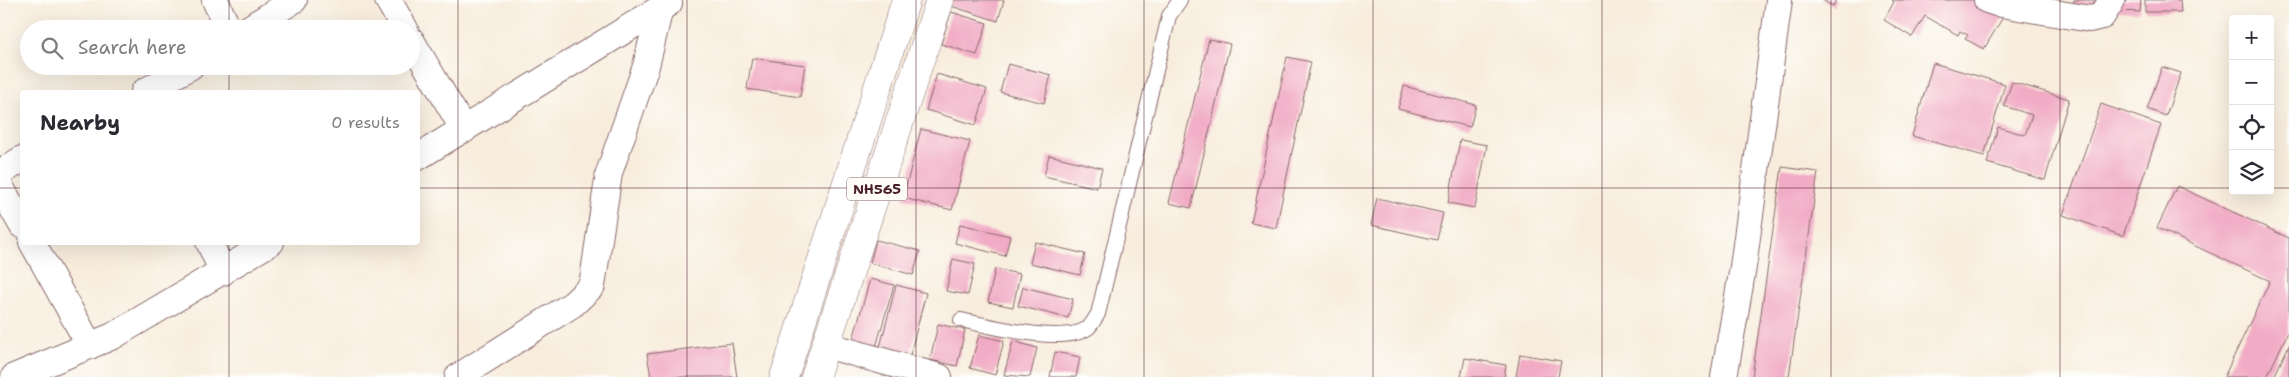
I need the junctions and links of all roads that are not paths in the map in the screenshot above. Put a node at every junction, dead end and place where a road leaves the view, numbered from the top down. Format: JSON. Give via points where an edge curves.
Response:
{"nodes":[{"id":1,"x":215,"y":0,"type":"edge"},
{"id":2,"x":294,"y":0,"type":"edge"},
{"id":3,"x":388,"y":0,"type":"edge"},
{"id":4,"x":906,"y":0,"type":"edge"},
{"id":5,"x":940,"y":0,"type":"edge"},
{"id":6,"x":1180,"y":0,"type":"edge"},
{"id":7,"x":1779,"y":0,"type":"edge"},
{"id":8,"x":1987,"y":0,"type":"edge"},
{"id":9,"x":2112,"y":0,"type":"edge"},
{"id":10,"x":667,"y":4,"type":"edge"},
{"id":11,"x":224,"y":20,"type":"edge"},
{"id":12,"x":262,"y":20,"type":"edge"},
{"id":13,"x":400,"y":20,"type":"edge"},
{"id":14,"x":420,"y":55,"type":"edge"},
{"id":15,"x":175,"y":75,"type":"edge"},
{"id":16,"x":148,"y":90,"type":"edge"},
{"id":17,"x":464,"y":130,"type":"junction"},
{"id":18,"x":420,"y":155,"type":"edge"},
{"id":19,"x":20,"y":160,"type":"edge"},
{"id":20,"x":0,"y":173,"type":"edge"},
{"id":21,"x":0,"y":186,"type":"edge"},
{"id":22,"x":20,"y":221,"type":"edge"},
{"id":23,"x":34,"y":245,"type":"edge"},
{"id":24,"x":210,"y":245,"type":"edge"},
{"id":25,"x":266,"y":245,"type":"edge"},
{"id":26,"x":223,"y":272,"type":"junction"},
{"id":27,"x":961,"y":320,"type":"dead end"},
{"id":28,"x":826,"y":345,"type":"junction"},
{"id":29,"x":90,"y":346,"type":"junction"},
{"id":30,"x":14,"y":377,"type":"edge"},
{"id":31,"x":458,"y":377,"type":"edge"},
{"id":32,"x":784,"y":377,"type":"edge"},
{"id":33,"x":815,"y":377,"type":"edge"},
{"id":34,"x":939,"y":377,"type":"edge"},
{"id":35,"x":1724,"y":377,"type":"edge"}],
"edges":[{"from":1,"to":11,"type":"street"},
{"from":2,"to":12,"type":"street"},
{"from":3,"to":13,"type":"street"},
{"from":4,"to":32,"type":"highway","number":"NH565"},
{"from":5,"to":28,"type":"highway","number":"NH565"},
{"from":6,"to":27,"type":"lane","via":[[1169,16],[1098,314],[1088,327],[1072,333],[1038,335]]},
{"from":7,"to":35,"type":"street","via":[[1743,267]]},
{"from":8,"to":9,"type":"street","via":[[2090,18],[2102,16]]},
{"from":10,"to":17,"type":"street"},
{"from":10,"to":31,"type":"street","via":[[609,173],[592,286],[573,304]]},
{"from":14,"to":17,"type":"street"},
{"from":15,"to":16,"type":"street"},
{"from":17,"to":18,"type":"street"},
{"from":19,"to":20,"type":"street"},
{"from":21,"to":22,"type":"street"},
{"from":23,"to":29,"type":"street"},
{"from":24,"to":26,"type":"street"},
{"from":25,"to":26,"type":"street"},
{"from":26,"to":29,"type":"street"},
{"from":28,"to":33,"type":"highway","number":"NH565"},
{"from":28,"to":34,"type":"street"},
{"from":29,"to":30,"type":"street"}]}
